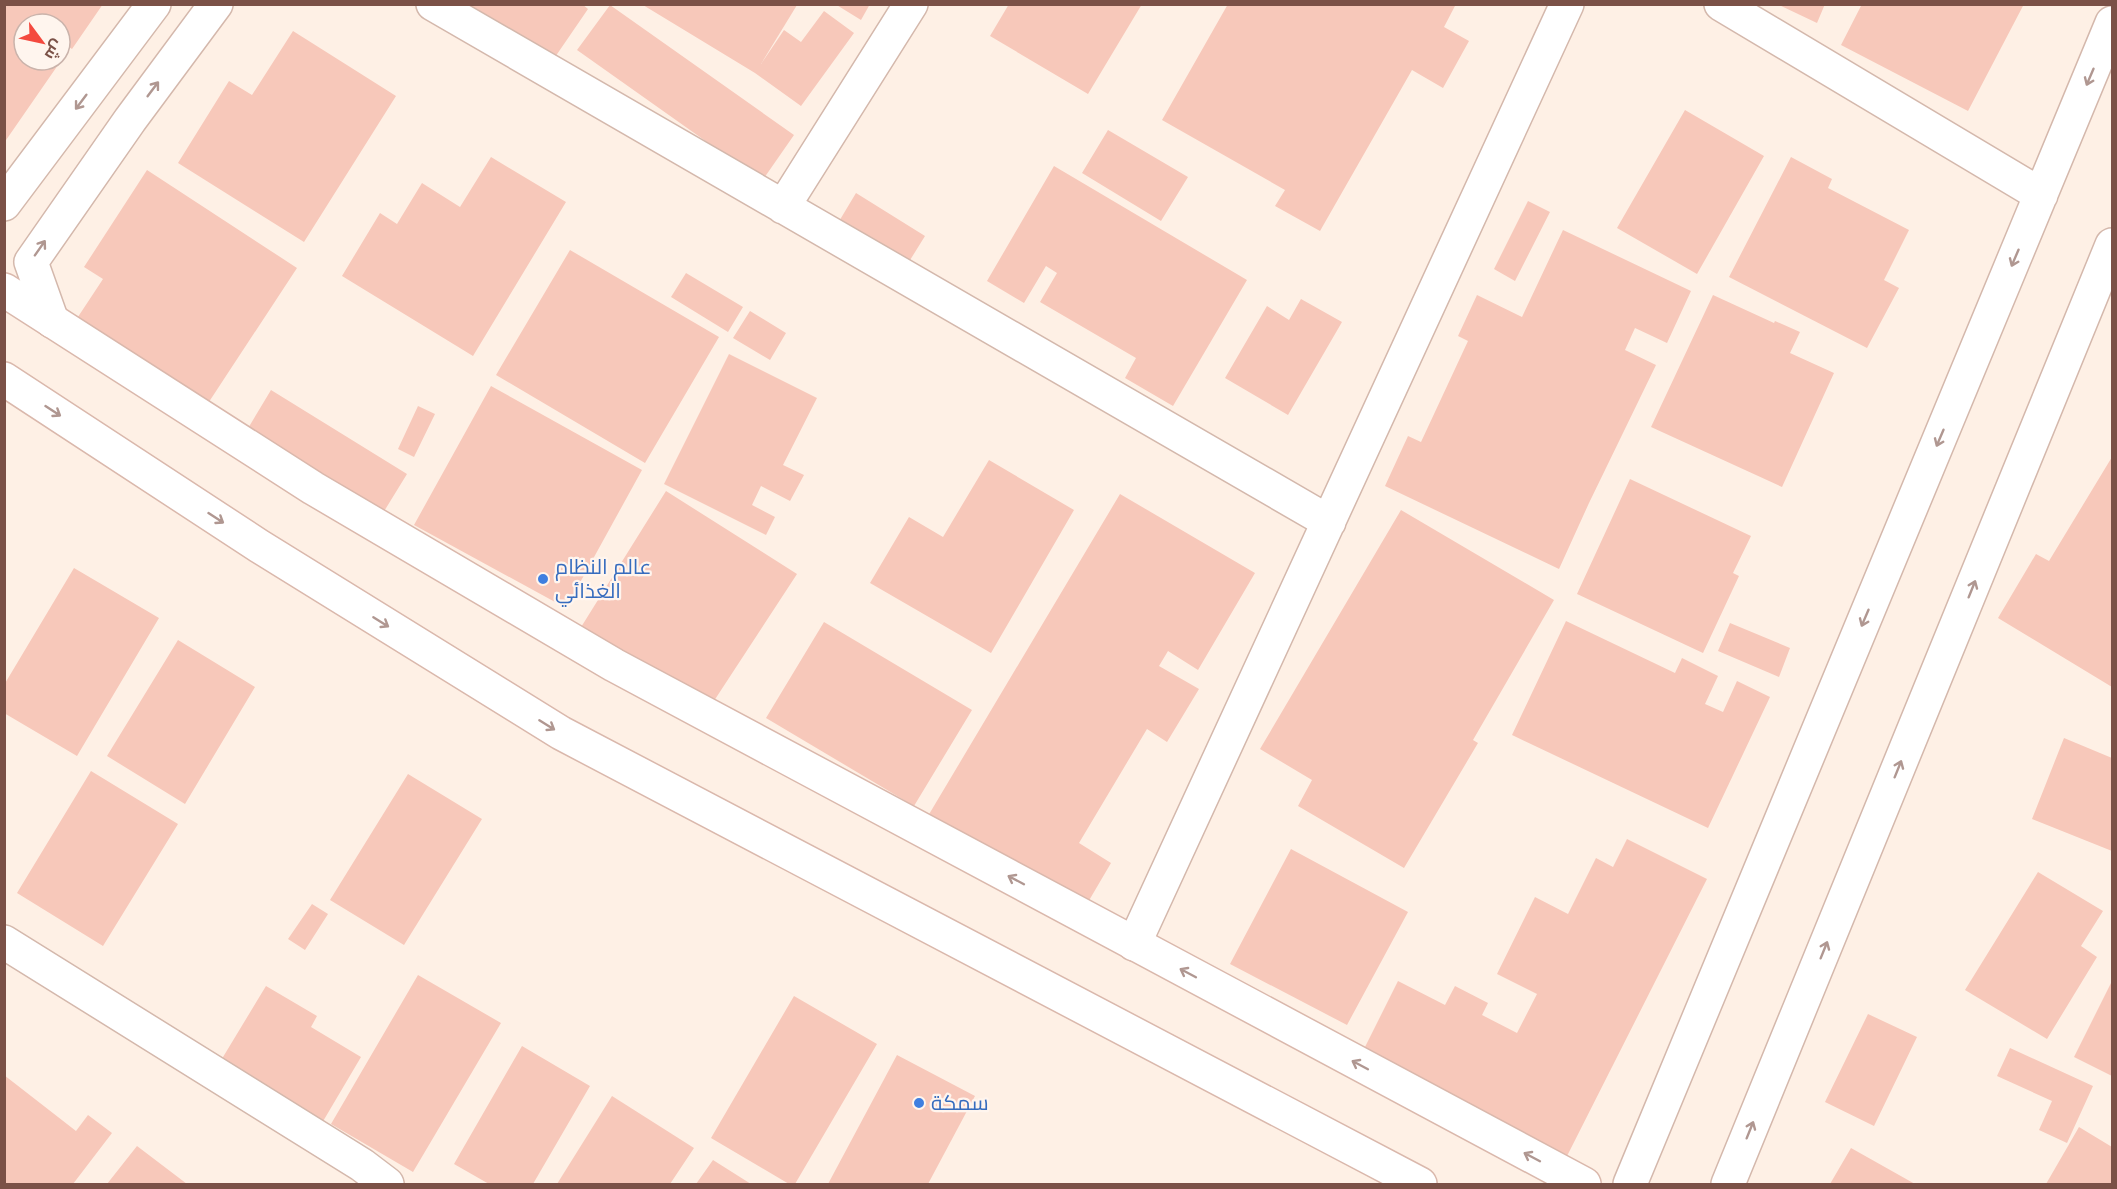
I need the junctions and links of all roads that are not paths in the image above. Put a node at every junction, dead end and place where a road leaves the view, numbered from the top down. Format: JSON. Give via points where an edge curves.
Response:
{"nodes":[{"id":1,"x":154,"y":4,"type":"edge"},
{"id":2,"x":216,"y":4,"type":"edge"},
{"id":3,"x":433,"y":4,"type":"edge"},
{"id":4,"x":911,"y":4,"type":"edge"},
{"id":5,"x":1567,"y":4,"type":"edge"},
{"id":6,"x":1721,"y":4,"type":"edge"},
{"id":7,"x":2112,"y":23,"type":"edge"},
{"id":8,"x":2041,"y":195,"type":"junction"},
{"id":9,"x":4,"y":204,"type":"edge"},
{"id":10,"x":783,"y":207,"type":"junction"},
{"id":11,"x":2112,"y":245,"type":"edge"},
{"id":12,"x":4,"y":290,"type":"edge"},
{"id":13,"x":52,"y":321,"type":"junction"},
{"id":14,"x":4,"y":379,"type":"edge"},
{"id":15,"x":1329,"y":522,"type":"junction"},
{"id":16,"x":4,"y":942,"type":"edge"},
{"id":17,"x":1134,"y":944,"type":"junction"},
{"id":18,"x":365,"y":1178,"type":"edge"},
{"id":19,"x":1420,"y":1185,"type":"edge"},
{"id":20,"x":1584,"y":1185,"type":"edge"},
{"id":21,"x":1630,"y":1185,"type":"edge"},
{"id":22,"x":1728,"y":1185,"type":"edge"}],
"edges":[{"from":1,"to":9,"type":"street","one_way":true},
{"from":13,"to":2,"type":"street","one_way":true,"via":[[31,262]]},
{"from":3,"to":10,"type":"street"},
{"from":4,"to":10,"type":"street"},
{"from":5,"to":15,"type":"street"},
{"from":6,"to":8,"type":"street"},
{"from":7,"to":8,"type":"street","one_way":true},
{"from":8,"to":21,"type":"street","one_way":true},
{"from":10,"to":15,"type":"street"},
{"from":22,"to":11,"type":"street","one_way":true},
{"from":12,"to":13,"type":"street"},
{"from":17,"to":13,"type":"street","one_way":true,"via":[[614,664],[313,489]]},
{"from":14,"to":19,"type":"street","one_way":true,"via":[[259,546],[561,734]]},
{"from":15,"to":17,"type":"street"},
{"from":16,"to":18,"type":"street"},
{"from":20,"to":17,"type":"street","one_way":true}]}
